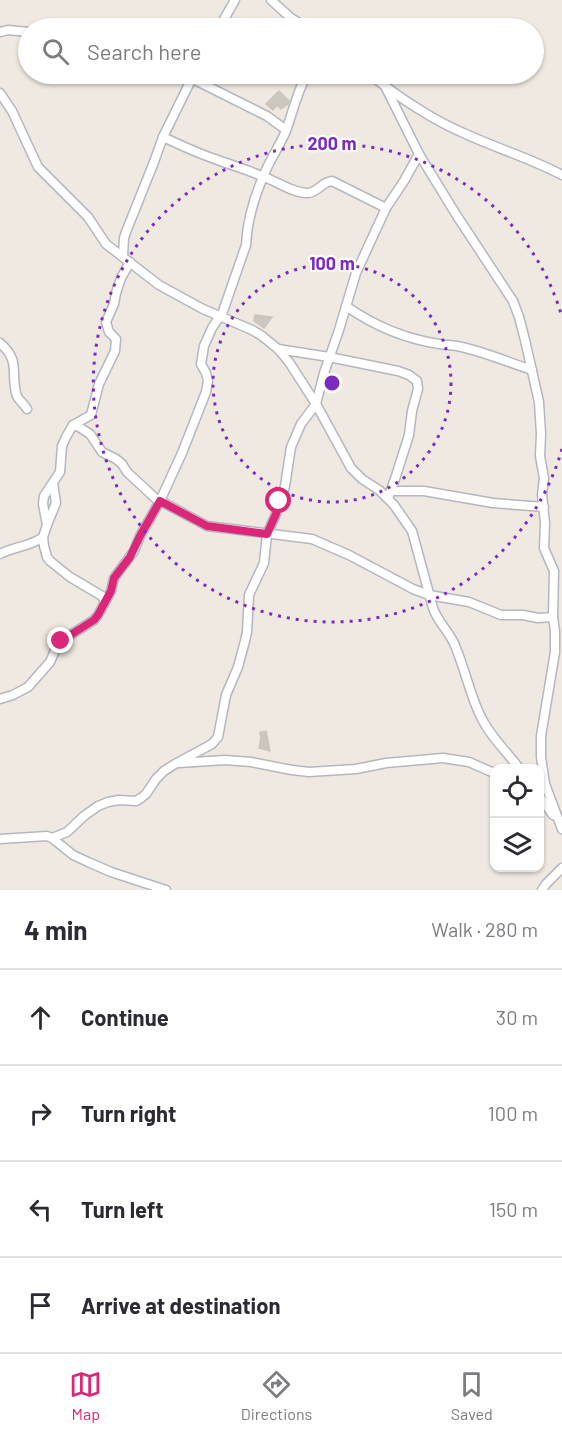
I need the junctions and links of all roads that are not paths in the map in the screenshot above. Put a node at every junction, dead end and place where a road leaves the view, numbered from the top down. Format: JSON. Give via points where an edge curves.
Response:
{"nodes":[{"id":1,"x":236,"y":0,"type":"edge"},
{"id":2,"x":270,"y":0,"type":"edge"},
{"id":3,"x":225,"y":18,"type":"edge"},
{"id":4,"x":291,"y":18,"type":"edge"},
{"id":5,"x":18,"y":31,"type":"edge"},
{"id":6,"x":0,"y":32,"type":"edge"},
{"id":7,"x":185,"y":84,"type":"edge"},
{"id":8,"x":206,"y":84,"type":"edge"},
{"id":9,"x":302,"y":84,"type":"edge"},
{"id":10,"x":381,"y":84,"type":"edge"},
{"id":11,"x":386,"y":88,"type":"junction"},
{"id":12,"x":0,"y":93,"type":"edge"},
{"id":13,"x":3,"y":104,"type":"edge"},
{"id":14,"x":286,"y":130,"type":"junction"},
{"id":15,"x":163,"y":137,"type":"junction"},
{"id":16,"x":419,"y":154,"type":"junction"},
{"id":17,"x":562,"y":175,"type":"edge"},
{"id":18,"x":263,"y":176,"type":"junction"},
{"id":19,"x":386,"y":208,"type":"junction"},
{"id":20,"x":126,"y":259,"type":"junction"},
{"id":21,"x":346,"y":306,"type":"junction"},
{"id":22,"x":220,"y":317,"type":"junction"},
{"id":23,"x":0,"y":343,"type":"edge"},
{"id":24,"x":278,"y":349,"type":"junction"},
{"id":25,"x":329,"y":357,"type":"junction"},
{"id":26,"x":532,"y":370,"type":"junction"},
{"id":27,"x":316,"y":404,"type":"junction"},
{"id":28,"x":27,"y":409,"type":"dead end"},
{"id":29,"x":91,"y":415,"type":"junction"},
{"id":30,"x":74,"y":426,"type":"junction"},
{"id":31,"x":95,"y":440,"type":"junction"},
{"id":32,"x":389,"y":494,"type":"junction"},
{"id":33,"x":160,"y":501,"type":"junction"},
{"id":34,"x":544,"y":507,"type":"junction"},
{"id":35,"x":267,"y":534,"type":"junction"},
{"id":36,"x":43,"y":537,"type":"junction"},
{"id":37,"x":0,"y":554,"type":"edge"},
{"id":38,"x":429,"y":595,"type":"junction"},
{"id":39,"x":105,"y":598,"type":"junction"},
{"id":40,"x":553,"y":617,"type":"junction"},
{"id":41,"x":0,"y":699,"type":"edge"},
{"id":42,"x":175,"y":764,"type":"junction"},
{"id":43,"x":516,"y":764,"type":"edge"},
{"id":44,"x":541,"y":764,"type":"edge"},
{"id":45,"x":490,"y":771,"type":"edge"},
{"id":46,"x":544,"y":789,"type":"edge"},
{"id":47,"x":544,"y":803,"type":"edge"},
{"id":48,"x":561,"y":826,"type":"edge"},
{"id":49,"x":52,"y":838,"type":"junction"},
{"id":50,"x":0,"y":839,"type":"edge"},
{"id":51,"x":562,"y":868,"type":"edge"},
{"id":52,"x":166,"y":890,"type":"edge"},
{"id":53,"x":542,"y":890,"type":"edge"}],
"edges":[{"from":1,"to":3,"type":"street"},
{"from":2,"to":4,"type":"street"},
{"from":5,"to":6,"type":"street"},
{"from":7,"to":15,"type":"street"},
{"from":8,"to":14,"type":"street"},
{"from":9,"to":14,"type":"street"},
{"from":10,"to":11,"type":"street"},
{"from":11,"to":16,"type":"street"},
{"from":11,"to":17,"type":"street","via":[[453,128]]},
{"from":12,"to":13,"type":"street"},
{"from":13,"to":20,"type":"street","via":[[12,111],[38,167],[88,217],[106,244]]},
{"from":14,"to":18,"type":"street"},
{"from":15,"to":18,"type":"street"},
{"from":15,"to":20,"type":"street","via":[[124,238]]},
{"from":16,"to":19,"type":"street"},
{"from":16,"to":26,"type":"street","via":[[513,301]]},
{"from":18,"to":19,"type":"street","via":[[302,193],[332,181]]},
{"from":18,"to":22,"type":"street","via":[[246,245]]},
{"from":19,"to":21,"type":"street","via":[[356,273]]},
{"from":20,"to":22,"type":"street","via":[[159,285]]},
{"from":20,"to":29,"type":"street","via":[[106,322],[116,347],[99,384]]},
{"from":21,"to":25,"type":"street"},
{"from":21,"to":26,"type":"street","via":[[393,332],[457,346]]},
{"from":22,"to":24,"type":"street","via":[[262,336]]},
{"from":22,"to":33,"type":"street","via":[[202,354],[201,364],[208,381],[206,392]]},
{"from":23,"to":28,"type":"street","via":[[12,358],[17,396]]},
{"from":24,"to":25,"type":"street"},
{"from":24,"to":27,"type":"street"},
{"from":25,"to":27,"type":"street"},
{"from":25,"to":32,"type":"street","via":[[398,371],[418,383],[409,435]]},
{"from":26,"to":34,"type":"street","via":[[539,402]]},
{"from":27,"to":32,"type":"street","via":[[354,472]]},
{"from":27,"to":35,"type":"street","via":[[291,447],[285,486]]},
{"from":29,"to":30,"type":"street"},
{"from":29,"to":31,"type":"street"},
{"from":30,"to":31,"type":"street"},
{"from":30,"to":36,"type":"street","via":[[62,446],[60,472],[46,491],[47,525]]},
{"from":31,"to":33,"type":"street","via":[[102,452],[116,459]]},
{"from":32,"to":34,"type":"street","via":[[424,491]]},
{"from":32,"to":38,"type":"street","via":[[412,531]]},
{"from":33,"to":35,"type":"street","via":[[207,526]]},
{"from":33,"to":39,"type":"street"},
{"from":34,"to":40,"type":"street","via":[[544,548],[554,571]]},
{"from":35,"to":38,"type":"street","via":[[312,539]]},
{"from":35,"to":42,"type":"street","via":[[264,563],[249,595],[247,632],[226,695],[218,736],[212,744]]},
{"from":36,"to":37,"type":"street"},
{"from":36,"to":39,"type":"street","via":[[50,561]]},
{"from":38,"to":40,"type":"street","via":[[469,602],[501,615]]},
{"from":38,"to":43,"type":"street","via":[[435,614],[456,648],[480,717]]},
{"from":39,"to":41,"type":"street","via":[[94,620],[58,644],[50,662],[28,687]]},
{"from":40,"to":44,"type":"street","via":[[555,652]]},
{"from":42,"to":45,"type":"street","via":[[225,760],[309,771],[443,758],[469,762]]},
{"from":42,"to":49,"type":"street","via":[[141,798],[99,806],[67,832]]},
{"from":46,"to":48,"type":"street"},
{"from":47,"to":48,"type":"street"},
{"from":49,"to":50,"type":"street"},
{"from":49,"to":52,"type":"street","via":[[88,862]]},
{"from":51,"to":53,"type":"street"}]}
